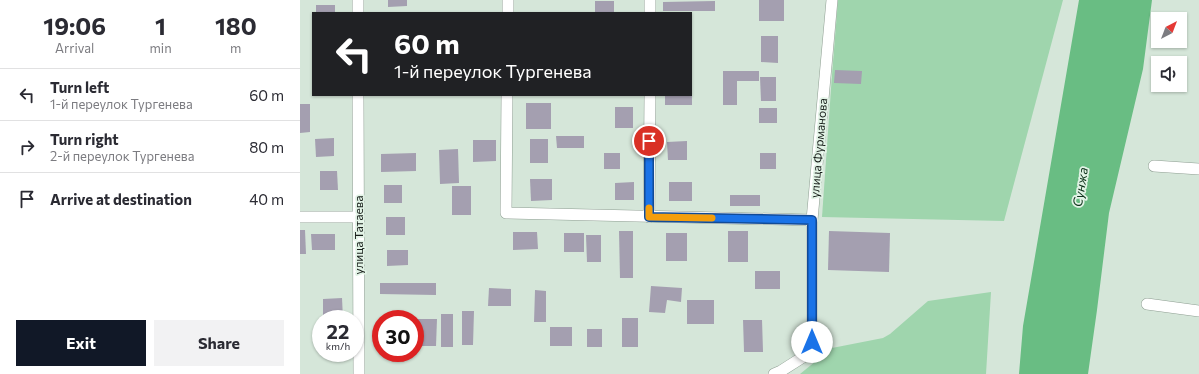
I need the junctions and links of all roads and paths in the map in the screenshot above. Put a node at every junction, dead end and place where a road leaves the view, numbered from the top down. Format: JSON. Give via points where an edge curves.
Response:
{"nodes":[{"id":1,"x":358,"y":0,"type":"edge"},
{"id":2,"x":508,"y":0,"type":"edge"},
{"id":3,"x":650,"y":0,"type":"edge"},
{"id":4,"x":832,"y":0,"type":"edge"},
{"id":5,"x":358,"y":12,"type":"edge"},
{"id":6,"x":508,"y":12,"type":"edge"},
{"id":7,"x":650,"y":12,"type":"edge"},
{"id":8,"x":358,"y":96,"type":"edge"},
{"id":9,"x":507,"y":96,"type":"edge"},
{"id":10,"x":650,"y":96,"type":"edge"},
{"id":11,"x":1154,"y":166,"type":"dead end"},
{"id":12,"x":1199,"y":170,"type":"edge"},
{"id":13,"x":300,"y":217,"type":"edge"},
{"id":14,"x":358,"y":217,"type":"junction"},
{"id":15,"x":649,"y":217,"type":"junction"},
{"id":16,"x":812,"y":220,"type":"junction"},
{"id":17,"x":1147,"y":304,"type":"dead end"},
{"id":18,"x":1199,"y":311,"type":"edge"},
{"id":19,"x":359,"y":374,"type":"edge"},
{"id":20,"x":774,"y":374,"type":"edge"}],
"edges":[{"from":1,"to":5,"type":"street"},
{"from":2,"to":6,"type":"street"},
{"from":3,"to":7,"type":"street"},
{"from":4,"to":16,"type":"street","name":"улица Фурманова"},
{"from":8,"to":14,"type":"street","name":"улица Татаева"},
{"from":9,"to":15,"type":"street","via":[[506,213]]},
{"from":10,"to":15,"type":"street"},
{"from":11,"to":12,"type":"street"},
{"from":13,"to":14,"type":"street"},
{"from":14,"to":19,"type":"street","name":"улица Татаева"},
{"from":15,"to":16,"type":"street"},
{"from":16,"to":20,"type":"street","name":"улица Фурманова","via":[[812,342],[803,357]]},
{"from":17,"to":18,"type":"street"}]}
